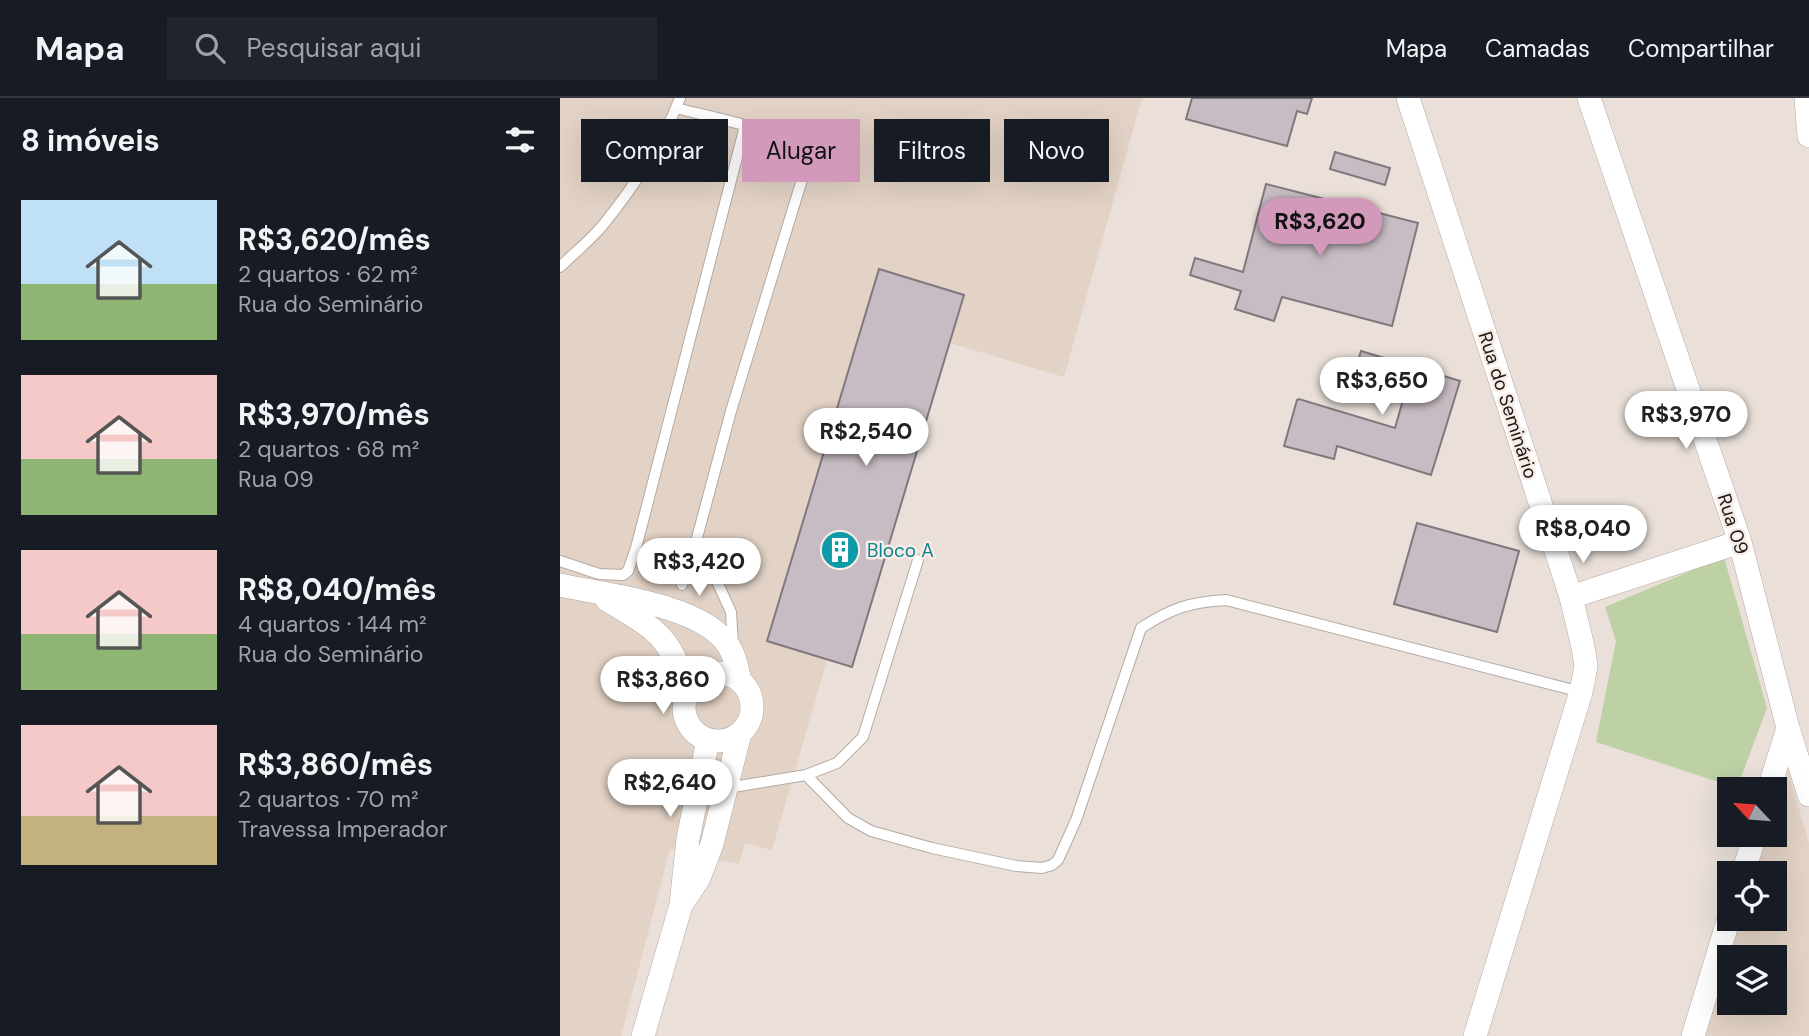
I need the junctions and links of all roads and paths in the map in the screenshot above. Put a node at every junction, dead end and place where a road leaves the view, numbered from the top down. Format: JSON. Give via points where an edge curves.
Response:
{"nodes":[{"id":1,"x":1408,"y":98,"type":"edge"},
{"id":2,"x":1589,"y":98,"type":"edge"},
{"id":3,"x":1806,"y":98,"type":"edge"},
{"id":4,"x":678,"y":103,"type":"edge"},
{"id":5,"x":742,"y":125,"type":"edge"},
{"id":6,"x":1809,"y":136,"type":"edge"},
{"id":7,"x":742,"y":138,"type":"edge"},
{"id":8,"x":801,"y":182,"type":"edge"},
{"id":9,"x":560,"y":267,"type":"edge"},
{"id":10,"x":697,"y":538,"type":"junction"},
{"id":11,"x":1740,"y":542,"type":"junction"},
{"id":12,"x":918,"y":560,"type":"dead end"},
{"id":13,"x":560,"y":561,"type":"edge"},
{"id":14,"x":560,"y":585,"type":"edge"},
{"id":15,"x":682,"y":585,"type":"dead end"},
{"id":16,"x":596,"y":593,"type":"junction"},
{"id":17,"x":1570,"y":597,"type":"junction"},
{"id":18,"x":733,"y":655,"type":"junction"},
{"id":19,"x":740,"y":681,"type":"junction"},
{"id":20,"x":688,"y":691,"type":"junction"},
{"id":21,"x":1581,"y":692,"type":"junction"},
{"id":22,"x":1788,"y":728,"type":"junction"},
{"id":23,"x":740,"y":733,"type":"junction"},
{"id":24,"x":708,"y":740,"type":"junction"},
{"id":25,"x":806,"y":775,"type":"junction"},
{"id":26,"x":1773,"y":777,"type":"edge"},
{"id":27,"x":727,"y":789,"type":"junction"},
{"id":28,"x":1809,"y":795,"type":"edge"},
{"id":29,"x":681,"y":905,"type":"junction"},
{"id":30,"x":1725,"y":931,"type":"edge"},
{"id":31,"x":643,"y":1036,"type":"edge"},
{"id":32,"x":1475,"y":1036,"type":"edge"},
{"id":33,"x":1693,"y":1036,"type":"edge"}],
"edges":[{"from":1,"to":17,"type":"street","name":"Rua do Seminário"},
{"from":2,"to":11,"type":"street","name":"Rua 09"},
{"from":3,"to":6,"type":"street"},
{"from":4,"to":5,"type":"lane"},
{"from":4,"to":9,"type":"lane","via":[[665,134],[603,225]]},
{"from":7,"to":13,"type":"lane","via":[[628,571],[623,575],[599,573]]},
{"from":8,"to":10,"type":"lane"},
{"from":10,"to":15,"type":"lane"},
{"from":10,"to":18,"type":"lane","via":[[731,612]]},
{"from":11,"to":17,"type":"street"},
{"from":11,"to":22,"type":"street","name":"Rua 09"},
{"from":12,"to":25,"type":"lane","via":[[863,737],[837,763]]},
{"from":14,"to":16,"type":"street"},
{"from":16,"to":18,"type":"street","via":[[639,600],[697,621],[716,632]]},
{"from":16,"to":20,"type":"street","via":[[652,626],[678,663]]},
{"from":17,"to":21,"type":"street","name":"Rua do Seminário","via":[[1586,666]]},
{"from":18,"to":19,"type":"street"},
{"from":19,"to":20,"type":"street","via":[[730,674],[706,675]]},
{"from":19,"to":23,"type":"street","via":[[748,690],[752,713]]},
{"from":20,"to":24,"type":"street","via":[[685,715],[697,734]]},
{"from":21,"to":25,"type":"lane","via":[[1226,600],[1197,601],[1141,628],[1076,820],[1052,865],[1016,866],[871,831],[848,818]]},
{"from":21,"to":32,"type":"street","name":"Rua do Seminário"},
{"from":22,"to":26,"type":"street"},
{"from":22,"to":28,"type":"street","name":"Rua 09"},
{"from":23,"to":24,"type":"street","via":[[730,739]]},
{"from":23,"to":27,"type":"street"},
{"from":24,"to":29,"type":"street","via":[[688,839]]},
{"from":25,"to":27,"type":"lane"},
{"from":27,"to":29,"type":"street","via":[[699,878]]},
{"from":29,"to":31,"type":"street"},
{"from":30,"to":33,"type":"street"}]}
